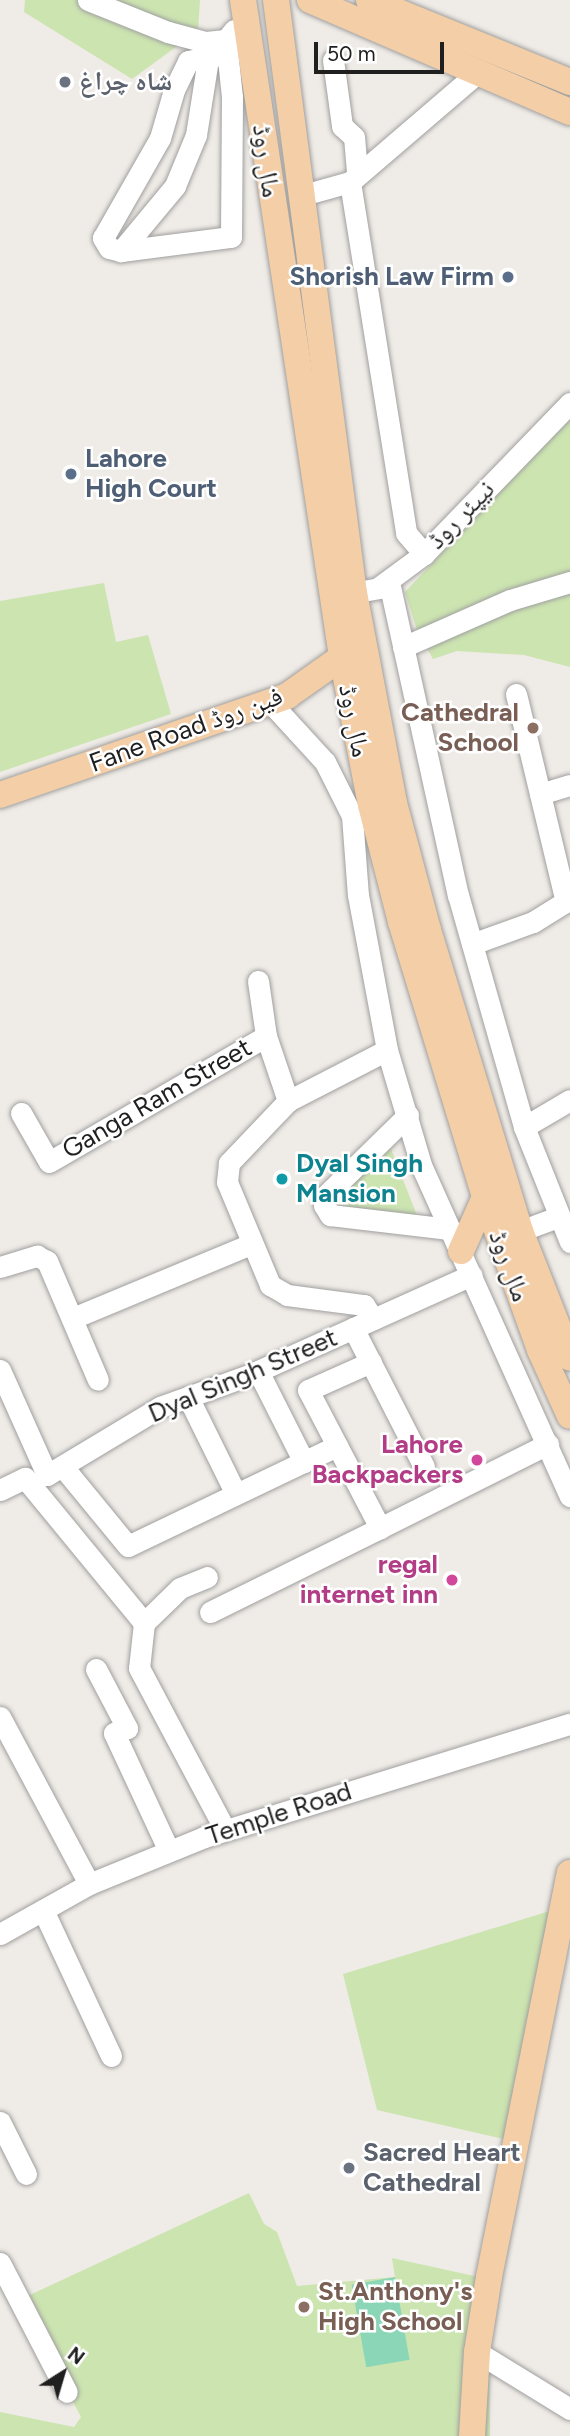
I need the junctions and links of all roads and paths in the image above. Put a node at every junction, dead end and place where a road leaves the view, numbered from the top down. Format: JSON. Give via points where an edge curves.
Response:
{"nodes":[{"id":1,"x":88,"y":0,"type":"edge"},
{"id":2,"x":276,"y":0,"type":"edge"},
{"id":3,"x":310,"y":0,"type":"edge"},
{"id":4,"x":369,"y":0,"type":"edge"},
{"id":5,"x":244,"y":8,"type":"edge"},
{"id":6,"x":227,"y":46,"type":"junction"},
{"id":7,"x":208,"y":59,"type":"junction"},
{"id":8,"x":333,"y":60,"type":"dead end"},
{"id":9,"x":477,"y":73,"type":"junction"},
{"id":10,"x":570,"y":82,"type":"edge"},
{"id":11,"x":570,"y":112,"type":"edge"},
{"id":12,"x":354,"y":176,"type":"junction"},
{"id":13,"x":303,"y":195,"type":"junction"},
{"id":14,"x":121,"y":251,"type":"junction"},
{"id":15,"x":570,"y":403,"type":"edge"},
{"id":16,"x":425,"y":554,"type":"junction"},
{"id":17,"x":389,"y":582,"type":"junction"},
{"id":18,"x":570,"y":582,"type":"edge"},
{"id":19,"x":344,"y":594,"type":"junction"},
{"id":20,"x":403,"y":648,"type":"junction"},
{"id":21,"x":353,"y":654,"type":"junction"},
{"id":22,"x":516,"y":694,"type":"dead end"},
{"id":23,"x":270,"y":702,"type":"junction"},
{"id":24,"x":570,"y":785,"type":"edge"},
{"id":25,"x":540,"y":794,"type":"junction"},
{"id":26,"x":0,"y":795,"type":"edge"},
{"id":27,"x":361,"y":811,"type":"junction"},
{"id":28,"x":568,"y":900,"type":"edge"},
{"id":29,"x":472,"y":944,"type":"junction"},
{"id":30,"x":258,"y":981,"type":"dead end"},
{"id":31,"x":266,"y":1036,"type":"junction"},
{"id":32,"x":387,"y":1050,"type":"junction"},
{"id":33,"x":570,"y":1100,"type":"edge"},
{"id":34,"x":288,"y":1101,"type":"junction"},
{"id":35,"x":21,"y":1113,"type":"dead end"},
{"id":36,"x":408,"y":1115,"type":"junction"},
{"id":37,"x":524,"y":1127,"type":"junction"},
{"id":38,"x":485,"y":1197,"type":"junction"},
{"id":39,"x":558,"y":1217,"type":"junction"},
{"id":40,"x":520,"y":1231,"type":"junction"},
{"id":41,"x":570,"y":1242,"type":"edge"},
{"id":42,"x":251,"y":1244,"type":"junction"},
{"id":43,"x":461,"y":1252,"type":"junction"},
{"id":44,"x":0,"y":1268,"type":"edge"},
{"id":45,"x":539,"y":1285,"type":"junction"},
{"id":46,"x":570,"y":1305,"type":"edge"},
{"id":47,"x":73,"y":1318,"type":"junction"},
{"id":48,"x":363,"y":1323,"type":"junction"},
{"id":49,"x":570,"y":1358,"type":"edge"},
{"id":50,"x":371,"y":1362,"type":"junction"},
{"id":51,"x":0,"y":1370,"type":"edge"},
{"id":52,"x":258,"y":1371,"type":"junction"},
{"id":53,"x":98,"y":1380,"type":"dead end"},
{"id":54,"x":188,"y":1397,"type":"junction"},
{"id":55,"x":570,"y":1416,"type":"edge"},
{"id":56,"x":548,"y":1444,"type":"junction"},
{"id":57,"x":337,"y":1446,"type":"junction"},
{"id":58,"x":304,"y":1461,"type":"junction"},
{"id":59,"x":62,"y":1467,"type":"junction"},
{"id":60,"x":424,"y":1467,"type":"dead end"},
{"id":61,"x":0,"y":1490,"type":"edge"},
{"id":62,"x":236,"y":1494,"type":"junction"},
{"id":63,"x":570,"y":1496,"type":"edge"},
{"id":64,"x":380,"y":1528,"type":"junction"},
{"id":65,"x":207,"y":1577,"type":"dead end"},
{"id":66,"x":210,"y":1612,"type":"dead end"},
{"id":67,"x":144,"y":1623,"type":"junction"},
{"id":68,"x":96,"y":1669,"type":"dead end"},
{"id":69,"x":0,"y":1717,"type":"edge"},
{"id":70,"x":570,"y":1724,"type":"edge"},
{"id":71,"x":225,"y":1830,"type":"junction"},
{"id":72,"x":169,"y":1851,"type":"junction"},
{"id":73,"x":570,"y":1873,"type":"edge"},
{"id":74,"x":89,"y":1884,"type":"junction"},
{"id":75,"x":566,"y":1906,"type":"edge"},
{"id":76,"x":43,"y":1910,"type":"junction"},
{"id":77,"x":0,"y":1934,"type":"edge"},
{"id":78,"x":111,"y":2056,"type":"dead end"},
{"id":79,"x":0,"y":2122,"type":"edge"},
{"id":80,"x":26,"y":2174,"type":"dead end"},
{"id":81,"x":0,"y":2263,"type":"edge"},
{"id":82,"x":477,"y":2351,"type":"junction"},
{"id":83,"x":67,"y":2392,"type":"dead end"},
{"id":84,"x":570,"y":2409,"type":"edge"},
{"id":85,"x":472,"y":2436,"type":"edge"}],
"edges":[{"from":1,"to":6,"type":"street","via":[[168,32]]},
{"from":2,"to":13,"type":"main road","name":"مال روڈ"},
{"from":3,"to":9,"type":"main road"},
{"from":4,"to":10,"type":"main road"},
{"from":5,"to":6,"type":"street"},
{"from":5,"to":19,"type":"main road","name":"مال روڈ"},
{"from":6,"to":7,"type":"street"},
{"from":6,"to":14,"type":"street","via":[[230,237]]},
{"from":7,"to":14,"type":"street","via":[[195,135],[175,186]]},
{"from":7,"to":14,"type":"street","via":[[188,61],[160,138],[103,238],[109,248]]},
{"from":8,"to":12,"type":"street","via":[[342,126],[354,137]]},
{"from":9,"to":11,"type":"main road"},
{"from":9,"to":12,"type":"street"},
{"from":12,"to":13,"type":"street"},
{"from":12,"to":16,"type":"street","via":[[406,533]]},
{"from":13,"to":19,"type":"main road","name":"مال روڈ"},
{"from":15,"to":16,"type":"street","name":"نیپئر روڈ"},
{"from":16,"to":17,"type":"street","name":"نیپئر روڈ"},
{"from":17,"to":19,"type":"street","name":"نیپئر روڈ"},
{"from":17,"to":20,"type":"street"},
{"from":18,"to":20,"type":"street","via":[[510,600]]},
{"from":19,"to":21,"type":"main road","name":"مال روڈ"},
{"from":20,"to":29,"type":"street","via":[[439,818]]},
{"from":21,"to":23,"type":"main road","name":"Fane Road فین روڈ","via":[[310,683]]},
{"from":21,"to":27,"type":"main road","name":"مال روڈ"},
{"from":21,"to":40,"type":"main road","name":"مال روڈ"},
{"from":22,"to":25,"type":"street"},
{"from":23,"to":26,"type":"main road","name":"Fane Road فین روڈ"},
{"from":23,"to":27,"type":"street","via":[[325,762]]},
{"from":24,"to":25,"type":"street"},
{"from":25,"to":28,"type":"street"},
{"from":27,"to":32,"type":"street","via":[[358,895]]},
{"from":27,"to":38,"type":"main road","name":"مال روڈ","via":[[405,936]]},
{"from":28,"to":29,"type":"street","via":[[533,922]]},
{"from":29,"to":37,"type":"street"},
{"from":30,"to":31,"type":"street"},
{"from":31,"to":34,"type":"street","name":"Ganga Ram Street"},
{"from":31,"to":35,"type":"street","name":"Ganga Ram Street","via":[[48,1162]]},
{"from":32,"to":34,"type":"street"},
{"from":32,"to":36,"type":"street"},
{"from":33,"to":37,"type":"street"},
{"from":34,"to":42,"type":"street","via":[[229,1163],[227,1182]]},
{"from":36,"to":43,"type":"street","via":[[421,1166]]},
{"from":36,"to":43,"type":"street","via":[[324,1197],[324,1206],[330,1215]]},
{"from":37,"to":39,"type":"street"},
{"from":38,"to":43,"type":"main road"},
{"from":38,"to":55,"type":"main road","name":"مال روڈ","via":[[540,1350]]},
{"from":39,"to":40,"type":"street"},
{"from":39,"to":41,"type":"street"},
{"from":40,"to":45,"type":"main road","name":"مال روڈ"},
{"from":42,"to":47,"type":"street"},
{"from":42,"to":48,"type":"street","via":[[270,1285],[287,1294],[364,1305]]},
{"from":43,"to":48,"type":"street","name":"Dyal Singh Street"},
{"from":43,"to":56,"type":"street"},
{"from":44,"to":47,"type":"street","via":[[37,1256],[47,1261]]},
{"from":45,"to":46,"type":"main road"},
{"from":45,"to":49,"type":"main road","name":"مال روڈ"},
{"from":47,"to":53,"type":"street"},
{"from":48,"to":50,"type":"street"},
{"from":48,"to":52,"type":"street","name":"Dyal Singh Street"},
{"from":50,"to":57,"type":"street","via":[[308,1390]]},
{"from":50,"to":60,"type":"street"},
{"from":51,"to":59,"type":"street","via":[[47,1475]]},
{"from":52,"to":54,"type":"street","name":"Dyal Singh Street"},
{"from":52,"to":58,"type":"street"},
{"from":54,"to":59,"type":"street","name":"Dyal Singh Street","via":[[160,1407]]},
{"from":54,"to":62,"type":"street"},
{"from":56,"to":63,"type":"street"},
{"from":56,"to":64,"type":"street"},
{"from":57,"to":58,"type":"street"},
{"from":57,"to":64,"type":"street"},
{"from":58,"to":62,"type":"street"},
{"from":59,"to":62,"type":"street","via":[[128,1546]]},
{"from":61,"to":67,"type":"street","via":[[25,1478]]},
{"from":64,"to":66,"type":"street"},
{"from":65,"to":67,"type":"street","via":[[180,1588]]},
{"from":67,"to":71,"type":"street","via":[[139,1668]]},
{"from":68,"to":72,"type":"street","via":[[127,1728],[114,1733]]},
{"from":69,"to":74,"type":"street"},
{"from":70,"to":71,"type":"street","name":"Temple Road"},
{"from":71,"to":72,"type":"street","name":"Temple Road"},
{"from":72,"to":74,"type":"street","name":"Temple Road"},
{"from":73,"to":75,"type":"main road"},
{"from":74,"to":76,"type":"street","name":"Temple Road"},
{"from":75,"to":82,"type":"main road"},
{"from":76,"to":77,"type":"street","name":"Temple Road"},
{"from":76,"to":78,"type":"street"},
{"from":79,"to":80,"type":"street"},
{"from":81,"to":83,"type":"street"},
{"from":82,"to":84,"type":"street"},
{"from":82,"to":85,"type":"main road"}]}
